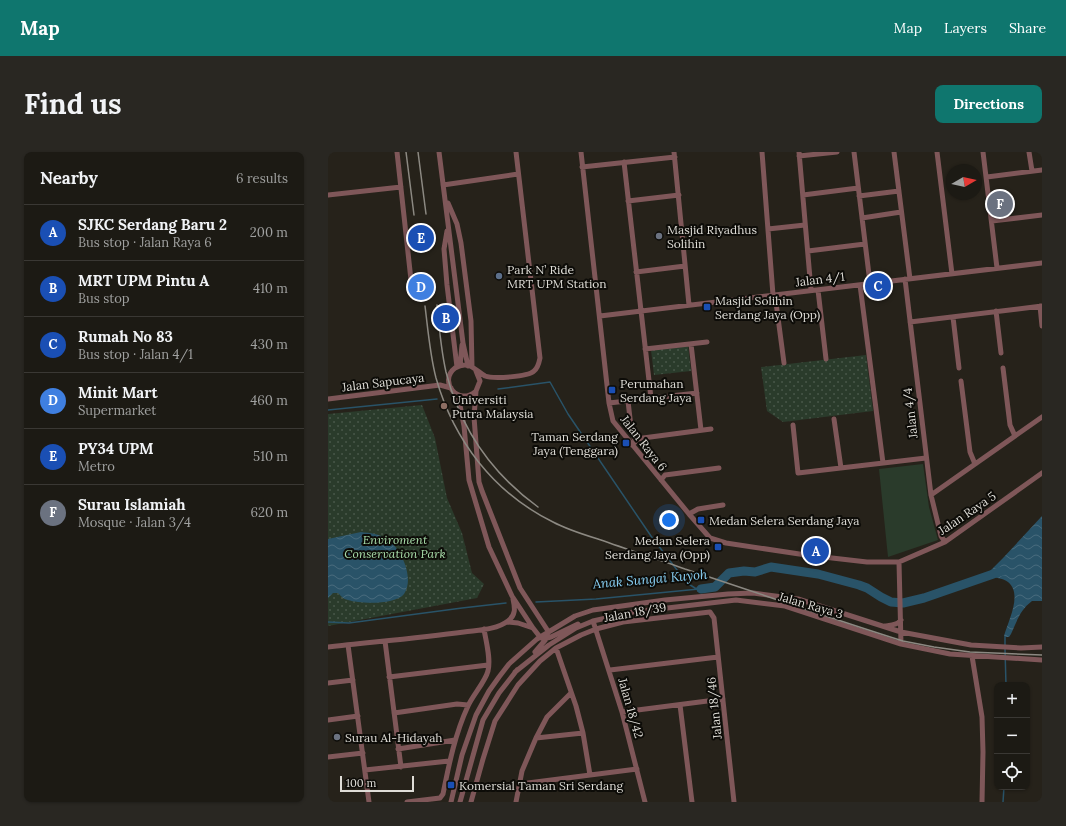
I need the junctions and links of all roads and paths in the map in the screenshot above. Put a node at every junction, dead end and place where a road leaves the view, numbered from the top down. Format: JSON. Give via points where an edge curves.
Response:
{"nodes":[{"id":1,"x":397,"y":152,"type":"edge"},
{"id":2,"x":439,"y":152,"type":"edge"},
{"id":3,"x":516,"y":152,"type":"edge"},
{"id":4,"x":581,"y":152,"type":"edge"},
{"id":5,"x":762,"y":152,"type":"edge"},
{"id":6,"x":837,"y":152,"type":"edge"},
{"id":7,"x":854,"y":152,"type":"edge"},
{"id":8,"x":894,"y":152,"type":"edge"},
{"id":9,"x":937,"y":152,"type":"edge"},
{"id":10,"x":984,"y":152,"type":"edge"},
{"id":11,"x":1029,"y":152,"type":"edge"},
{"id":12,"x":675,"y":154,"type":"edge"},
{"id":13,"x":799,"y":154,"type":"edge"},
{"id":14,"x":624,"y":162,"type":"junction"},
{"id":15,"x":582,"y":167,"type":"junction"},
{"id":16,"x":1042,"y":170,"type":"edge"},
{"id":17,"x":1032,"y":171,"type":"junction"},
{"id":18,"x":518,"y":174,"type":"junction"},
{"id":19,"x":987,"y":177,"type":"junction"},
{"id":20,"x":443,"y":185,"type":"junction"},
{"id":21,"x":401,"y":187,"type":"junction"},
{"id":22,"x":858,"y":188,"type":"junction"},
{"id":23,"x":899,"y":191,"type":"junction"},
{"id":24,"x":803,"y":195,"type":"junction"},
{"id":25,"x":328,"y":196,"type":"edge"},
{"id":26,"x":679,"y":196,"type":"junction"},
{"id":27,"x":859,"y":196,"type":"junction"},
{"id":28,"x":446,"y":199,"type":"junction"},
{"id":29,"x":628,"y":201,"type":"junction"},
{"id":30,"x":902,"y":212,"type":"junction"},
{"id":31,"x":447,"y":214,"type":"junction"},
{"id":32,"x":1042,"y":215,"type":"edge"},
{"id":33,"x":862,"y":218,"type":"junction"},
{"id":34,"x":992,"y":221,"type":"junction"},
{"id":35,"x":805,"y":225,"type":"junction"},
{"id":36,"x":768,"y":229,"type":"junction"},
{"id":37,"x":865,"y":244,"type":"junction"},
{"id":38,"x":808,"y":250,"type":"junction"},
{"id":39,"x":1042,"y":263,"type":"edge"},
{"id":40,"x":685,"y":266,"type":"junction"},
{"id":41,"x":997,"y":268,"type":"junction"},
{"id":42,"x":636,"y":272,"type":"junction"},
{"id":43,"x":952,"y":274,"type":"junction"},
{"id":44,"x":907,"y":279,"type":"junction"},
{"id":45,"x":411,"y":280,"type":"dead end"},
{"id":46,"x":870,"y":283,"type":"junction"},
{"id":47,"x":860,"y":285,"type":"junction"},
{"id":48,"x":811,"y":290,"type":"junction"},
{"id":49,"x":818,"y":290,"type":"junction"},
{"id":50,"x":774,"y":295,"type":"junction"},
{"id":51,"x":689,"y":305,"type":"junction"},
{"id":52,"x":1041,"y":306,"type":"edge"},
{"id":53,"x":641,"y":311,"type":"junction"},
{"id":54,"x":996,"y":311,"type":"junction"},
{"id":55,"x":600,"y":316,"type":"junction"},
{"id":56,"x":953,"y":317,"type":"junction"},
{"id":57,"x":910,"y":322,"type":"junction"},
{"id":58,"x":1042,"y":326,"type":"edge"},
{"id":59,"x":707,"y":342,"type":"dead end"},
{"id":60,"x":463,"y":343,"type":"junction"},
{"id":61,"x":691,"y":344,"type":"junction"},
{"id":62,"x":645,"y":349,"type":"junction"},
{"id":63,"x":1001,"y":353,"type":"dead end"},
{"id":64,"x":826,"y":359,"type":"dead end"},
{"id":65,"x":784,"y":363,"type":"dead end"},
{"id":66,"x":458,"y":366,"type":"junction"},
{"id":67,"x":472,"y":368,"type":"junction"},
{"id":68,"x":960,"y":368,"type":"dead end"},
{"id":69,"x":1003,"y":368,"type":"dead end"},
{"id":70,"x":449,"y":379,"type":"junction"},
{"id":71,"x":961,"y":381,"type":"dead end"},
{"id":72,"x":440,"y":385,"type":"junction"},
{"id":73,"x":451,"y":388,"type":"junction"},
{"id":74,"x":476,"y":390,"type":"junction"},
{"id":75,"x":697,"y":393,"type":"junction"},
{"id":76,"x":458,"y":395,"type":"junction"},
{"id":77,"x":651,"y":398,"type":"junction"},
{"id":78,"x":328,"y":399,"type":"edge"},
{"id":79,"x":628,"y":401,"type":"junction"},
{"id":80,"x":609,"y":403,"type":"junction"},
{"id":81,"x":1042,"y":417,"type":"edge"},
{"id":82,"x":834,"y":419,"type":"dead end"},
{"id":83,"x":793,"y":425,"type":"dead end"},
{"id":84,"x":711,"y":429,"type":"dead end"},
{"id":85,"x":701,"y":430,"type":"junction"},
{"id":86,"x":1015,"y":436,"type":"junction"},
{"id":87,"x":634,"y":443,"type":"junction"},
{"id":88,"x":926,"y":458,"type":"junction"},
{"id":89,"x":883,"y":463,"type":"junction"},
{"id":90,"x":975,"y":464,"type":"junction"},
{"id":91,"x":719,"y":468,"type":"dead end"},
{"id":92,"x":841,"y":468,"type":"junction"},
{"id":93,"x":1042,"y":473,"type":"edge"},
{"id":94,"x":661,"y":480,"type":"junction"},
{"id":95,"x":931,"y":495,"type":"junction"},
{"id":96,"x":723,"y":505,"type":"dead end"},
{"id":97,"x":689,"y":514,"type":"junction"},
{"id":98,"x":945,"y":542,"type":"junction"},
{"id":99,"x":899,"y":562,"type":"junction"},
{"id":100,"x":512,"y":596,"type":"junction"},
{"id":101,"x":710,"y":612,"type":"joint"},
{"id":102,"x":901,"y":617,"type":"junction"},
{"id":103,"x":602,"y":618,"type":"junction"},
{"id":104,"x":593,"y":621,"type":"junction"},
{"id":105,"x":507,"y":622,"type":"junction"},
{"id":106,"x":543,"y":623,"type":"junction"},
{"id":107,"x":558,"y":626,"type":"junction"},
{"id":108,"x":880,"y":626,"type":"junction"},
{"id":109,"x":533,"y":628,"type":"junction"},
{"id":110,"x":484,"y":629,"type":"junction"},
{"id":111,"x":596,"y":629,"type":"junction"},
{"id":112,"x":548,"y":631,"type":"junction"},
{"id":113,"x":901,"y":632,"type":"junction"},
{"id":114,"x":538,"y":638,"type":"junction"},
{"id":115,"x":547,"y":638,"type":"junction"},
{"id":116,"x":385,"y":641,"type":"junction"},
{"id":117,"x":901,"y":644,"type":"junction"},
{"id":118,"x":348,"y":645,"type":"junction"},
{"id":119,"x":328,"y":647,"type":"edge"},
{"id":120,"x":1042,"y":647,"type":"edge"},
{"id":121,"x":556,"y":648,"type":"junction"},
{"id":122,"x":972,"y":656,"type":"junction"},
{"id":123,"x":718,"y":657,"type":"junction"},
{"id":124,"x":1042,"y":660,"type":"edge"},
{"id":125,"x":488,"y":665,"type":"junction"},
{"id":126,"x":610,"y":670,"type":"junction"},
{"id":127,"x":515,"y":672,"type":"junction"},
{"id":128,"x":389,"y":677,"type":"junction"},
{"id":129,"x":353,"y":680,"type":"junction"},
{"id":130,"x":328,"y":683,"type":"edge"},
{"id":131,"x":571,"y":693,"type":"junction"},
{"id":132,"x":723,"y":699,"type":"junction"},
{"id":133,"x":680,"y":704,"type":"junction"},
{"id":134,"x":468,"y":705,"type":"junction"},
{"id":135,"x":622,"y":712,"type":"junction"},
{"id":136,"x":394,"y":713,"type":"junction"},
{"id":137,"x":358,"y":716,"type":"junction"},
{"id":138,"x":328,"y":720,"type":"edge"},
{"id":139,"x":583,"y":733,"type":"junction"},
{"id":140,"x":536,"y":738,"type":"junction"},
{"id":141,"x":455,"y":740,"type":"junction"},
{"id":142,"x":398,"y":749,"type":"junction"},
{"id":143,"x":363,"y":753,"type":"junction"},
{"id":144,"x":328,"y":757,"type":"edge"},
{"id":145,"x":449,"y":761,"type":"junction"},
{"id":146,"x":401,"y":767,"type":"junction"},
{"id":147,"x":637,"y":769,"type":"junction"},
{"id":148,"x":365,"y":770,"type":"junction"},
{"id":149,"x":590,"y":775,"type":"junction"},
{"id":150,"x":520,"y":784,"type":"junction"},
{"id":151,"x":423,"y":801,"type":"edge"},
{"id":152,"x":369,"y":802,"type":"edge"},
{"id":153,"x":407,"y":802,"type":"edge"},
{"id":154,"x":451,"y":802,"type":"edge"},
{"id":155,"x":460,"y":802,"type":"edge"},
{"id":156,"x":471,"y":802,"type":"edge"},
{"id":157,"x":516,"y":802,"type":"edge"},
{"id":158,"x":645,"y":802,"type":"edge"},
{"id":159,"x":692,"y":802,"type":"edge"},
{"id":160,"x":734,"y":802,"type":"edge"},
{"id":161,"x":982,"y":802,"type":"edge"}],
"edges":[{"from":1,"to":21,"type":"street"},
{"from":2,"to":20,"type":"street"},
{"from":3,"to":18,"type":"street"},
{"from":4,"to":15,"type":"street","name":"Jalan Raya 6"},
{"from":5,"to":36,"type":"street"},
{"from":6,"to":13,"type":"street"},
{"from":7,"to":22,"type":"street"},
{"from":8,"to":23,"type":"street","name":"Jalan 4/4"},
{"from":9,"to":43,"type":"street"},
{"from":10,"to":19,"type":"street"},
{"from":11,"to":17,"type":"street"},
{"from":12,"to":14,"type":"street"},
{"from":12,"to":26,"type":"street"},
{"from":13,"to":24,"type":"street"},
{"from":14,"to":15,"type":"street"},
{"from":14,"to":29,"type":"street"},
{"from":15,"to":55,"type":"street","name":"Jalan Raya 6"},
{"from":16,"to":17,"type":"street"},
{"from":17,"to":19,"type":"street"},
{"from":18,"to":20,"type":"street"},
{"from":18,"to":67,"type":"street","via":[[539,365],[528,374],[492,378]]},
{"from":19,"to":34,"type":"street"},
{"from":20,"to":28,"type":"street"},
{"from":21,"to":25,"type":"street"},
{"from":21,"to":45,"type":"street"},
{"from":22,"to":24,"type":"street"},
{"from":22,"to":27,"type":"street"},
{"from":23,"to":27,"type":"street"},
{"from":23,"to":30,"type":"street","name":"Jalan 4/4"},
{"from":24,"to":35,"type":"street"},
{"from":26,"to":29,"type":"street"},
{"from":26,"to":40,"type":"street"},
{"from":27,"to":33,"type":"street"},
{"from":28,"to":31,"type":"street"},
{"from":28,"to":67,"type":"street","via":[[457,224],[461,243],[472,321]]},
{"from":29,"to":42,"type":"street"},
{"from":30,"to":33,"type":"street"},
{"from":30,"to":44,"type":"street","name":"Jalan 4/4"},
{"from":31,"to":60,"type":"street"},
{"from":31,"to":66,"type":"street","via":[[444,249]]},
{"from":32,"to":34,"type":"street"},
{"from":33,"to":37,"type":"street"},
{"from":34,"to":41,"type":"street"},
{"from":35,"to":36,"type":"street"},
{"from":35,"to":38,"type":"street"},
{"from":36,"to":50,"type":"street"},
{"from":37,"to":38,"type":"street"},
{"from":37,"to":46,"type":"street"},
{"from":38,"to":48,"type":"street"},
{"from":39,"to":41,"type":"street","name":"Jalan 4/1"},
{"from":40,"to":42,"type":"street"},
{"from":40,"to":51,"type":"street"},
{"from":41,"to":43,"type":"street","name":"Jalan 4/1"},
{"from":42,"to":53,"type":"street"},
{"from":43,"to":44,"type":"street","name":"Jalan 4/1"},
{"from":44,"to":46,"type":"street","name":"Jalan 4/1"},
{"from":44,"to":57,"type":"street","name":"Jalan 4/4"},
{"from":46,"to":47,"type":"street","name":"Jalan 4/1"},
{"from":47,"to":49,"type":"street","name":"Jalan 4/1"},
{"from":47,"to":89,"type":"street"},
{"from":48,"to":49,"type":"street","name":"Jalan 4/1"},
{"from":48,"to":50,"type":"street","name":"Jalan 4/1"},
{"from":49,"to":64,"type":"street"},
{"from":50,"to":51,"type":"street","name":"Jalan 4/1"},
{"from":50,"to":65,"type":"street"},
{"from":51,"to":53,"type":"street","name":"Jalan 4/1"},
{"from":52,"to":54,"type":"street"},
{"from":52,"to":58,"type":"street"},
{"from":53,"to":55,"type":"street","name":"Jalan 4/1"},
{"from":53,"to":62,"type":"street"},
{"from":54,"to":56,"type":"street"},
{"from":54,"to":63,"type":"street"},
{"from":55,"to":80,"type":"street","name":"Jalan Raya 6"},
{"from":56,"to":57,"type":"street"},
{"from":56,"to":68,"type":"street"},
{"from":57,"to":88,"type":"street","name":"Jalan 4/4"},
{"from":59,"to":61,"type":"street"},
{"from":60,"to":66,"type":"street"},
{"from":60,"to":67,"type":"street"},
{"from":61,"to":62,"type":"street"},
{"from":61,"to":75,"type":"street"},
{"from":62,"to":77,"type":"street"},
{"from":66,"to":67,"type":"street"},
{"from":66,"to":70,"type":"street","via":[[450,374]]},
{"from":67,"to":74,"type":"street","via":[[480,380]]},
{"from":69,"to":86,"type":"street","via":[[1010,425]]},
{"from":70,"to":72,"type":"street"},
{"from":70,"to":73,"type":"street"},
{"from":71,"to":90,"type":"street","via":[[970,452]]},
{"from":72,"to":73,"type":"street"},
{"from":72,"to":78,"type":"street","name":"Jalan Sapucaya"},
{"from":73,"to":76,"type":"street"},
{"from":74,"to":76,"type":"street","via":[[468,396]]},
{"from":74,"to":106,"type":"street","via":[[474,417],[482,491],[520,588]]},
{"from":75,"to":77,"type":"street"},
{"from":75,"to":85,"type":"street"},
{"from":76,"to":100,"type":"street","via":[[469,480],[489,547]]},
{"from":77,"to":79,"type":"street"},
{"from":79,"to":80,"type":"street"},
{"from":79,"to":87,"type":"street"},
{"from":80,"to":87,"type":"street","name":"Jalan Raya 6","via":[[615,425]]},
{"from":81,"to":86,"type":"street"},
{"from":82,"to":92,"type":"street"},
{"from":83,"to":92,"type":"street","via":[[798,473]]},
{"from":84,"to":85,"type":"street"},
{"from":85,"to":87,"type":"street","via":[[643,438]]},
{"from":86,"to":90,"type":"street"},
{"from":87,"to":94,"type":"street","name":"Jalan Raya 6"},
{"from":88,"to":89,"type":"street"},
{"from":88,"to":95,"type":"street","name":"Jalan 4/4"},
{"from":89,"to":92,"type":"street"},
{"from":90,"to":95,"type":"street"},
{"from":91,"to":94,"type":"street","via":[[665,475]]},
{"from":93,"to":98,"type":"street","name":"Jalan Raya 5"},
{"from":94,"to":97,"type":"street","name":"Jalan Raya 6"},
{"from":95,"to":98,"type":"street","name":"Jalan 4/4","via":[[941,536]]},
{"from":96,"to":97,"type":"street","via":[[698,509]]},
{"from":97,"to":99,"type":"street","name":"Jalan Raya 6","via":[[710,538],[726,543],[867,562]]},
{"from":98,"to":99,"type":"street","name":"Jalan Raya 5"},
{"from":99,"to":102,"type":"street"},
{"from":100,"to":105,"type":"street","via":[[515,610],[513,617]]},
{"from":100,"to":109,"type":"street"},
{"from":101,"to":111,"type":"street","name":"Jalan 18/39","via":[[623,622]]},
{"from":101,"to":123,"type":"street","name":"Jalan 18/46","via":[[714,618]]},
{"from":102,"to":108,"type":"street","via":[[898,623]]},
{"from":102,"to":113,"type":"street"},
{"from":103,"to":104,"type":"street","name":"Jalan Raya 3"},
{"from":103,"to":115,"type":"street","via":[[583,621]]},
{"from":103,"to":117,"type":"street","name":"Jalan Raya 3","via":[[728,600],[746,600],[784,606]]},
{"from":104,"to":111,"type":"street","name":"Jalan 18/42"},
{"from":104,"to":127,"type":"street","name":"Jalan Raya 3","via":[[549,645]]},
{"from":105,"to":109,"type":"street"},
{"from":105,"to":110,"type":"street"},
{"from":106,"to":107,"type":"street"},
{"from":106,"to":112,"type":"street"},
{"from":107,"to":108,"type":"street","name":"Jalan Raya 3","via":[[575,616],[602,608],[753,593],[798,599]]},
{"from":107,"to":112,"type":"street","name":"Jalan Raya 3"},
{"from":108,"to":113,"type":"street","name":"Jalan Raya 3"},
{"from":109,"to":114,"type":"street"},
{"from":110,"to":116,"type":"street"},
{"from":110,"to":125,"type":"street"},
{"from":111,"to":121,"type":"street","name":"Jalan 18/39"},
{"from":111,"to":126,"type":"street","name":"Jalan 18/42"},
{"from":112,"to":114,"type":"street","name":"Jalan Raya 3"},
{"from":112,"to":115,"type":"street"},
{"from":113,"to":117,"type":"street"},
{"from":113,"to":120,"type":"street","name":"Jalan Raya 3","via":[[970,645]]},
{"from":114,"to":115,"type":"street"},
{"from":114,"to":154,"type":"street","name":"Jalan Raya 3","via":[[509,664],[489,691],[462,755]]},
{"from":115,"to":127,"type":"street"},
{"from":116,"to":118,"type":"street"},
{"from":116,"to":128,"type":"street"},
{"from":117,"to":122,"type":"street","name":"Jalan Raya 3"},
{"from":118,"to":119,"type":"street"},
{"from":118,"to":129,"type":"street"},
{"from":121,"to":131,"type":"street"},
{"from":121,"to":156,"type":"street","name":"Jalan 18/39","via":[[540,660],[518,685],[496,721]]},
{"from":122,"to":124,"type":"street","name":"Jalan Raya 3"},
{"from":122,"to":161,"type":"street","via":[[982,717]]},
{"from":123,"to":126,"type":"street"},
{"from":123,"to":132,"type":"street","name":"Jalan 18/46"},
{"from":125,"to":128,"type":"street"},
{"from":125,"to":134,"type":"street","via":[[487,674]]},
{"from":126,"to":135,"type":"street","name":"Jalan 18/42"},
{"from":127,"to":155,"type":"street","via":[[483,720]]},
{"from":128,"to":136,"type":"street"},
{"from":129,"to":130,"type":"street"},
{"from":129,"to":137,"type":"street"},
{"from":131,"to":139,"type":"street"},
{"from":131,"to":140,"type":"street","via":[[547,717]]},
{"from":132,"to":133,"type":"street"},
{"from":132,"to":160,"type":"street","name":"Jalan 18/46"},
{"from":133,"to":135,"type":"street"},
{"from":133,"to":159,"type":"street"},
{"from":134,"to":136,"type":"street","via":[[457,704]]},
{"from":134,"to":141,"type":"street"},
{"from":135,"to":147,"type":"street","name":"Jalan 18/42"},
{"from":136,"to":142,"type":"street"},
{"from":137,"to":138,"type":"street"},
{"from":137,"to":143,"type":"street"},
{"from":139,"to":140,"type":"street"},
{"from":139,"to":149,"type":"street"},
{"from":140,"to":150,"type":"street","via":[[522,771]]},
{"from":141,"to":142,"type":"street"},
{"from":141,"to":145,"type":"street"},
{"from":142,"to":146,"type":"street"},
{"from":143,"to":144,"type":"street"},
{"from":143,"to":148,"type":"street"},
{"from":145,"to":146,"type":"street"},
{"from":145,"to":151,"type":"street","via":[[443,794],[440,798]]},
{"from":146,"to":148,"type":"street"},
{"from":147,"to":149,"type":"street"},
{"from":147,"to":158,"type":"street","name":"Jalan 18/42"},
{"from":148,"to":152,"type":"street"},
{"from":149,"to":150,"type":"street"},
{"from":150,"to":157,"type":"street"},
{"from":151,"to":153,"type":"street"}]}
